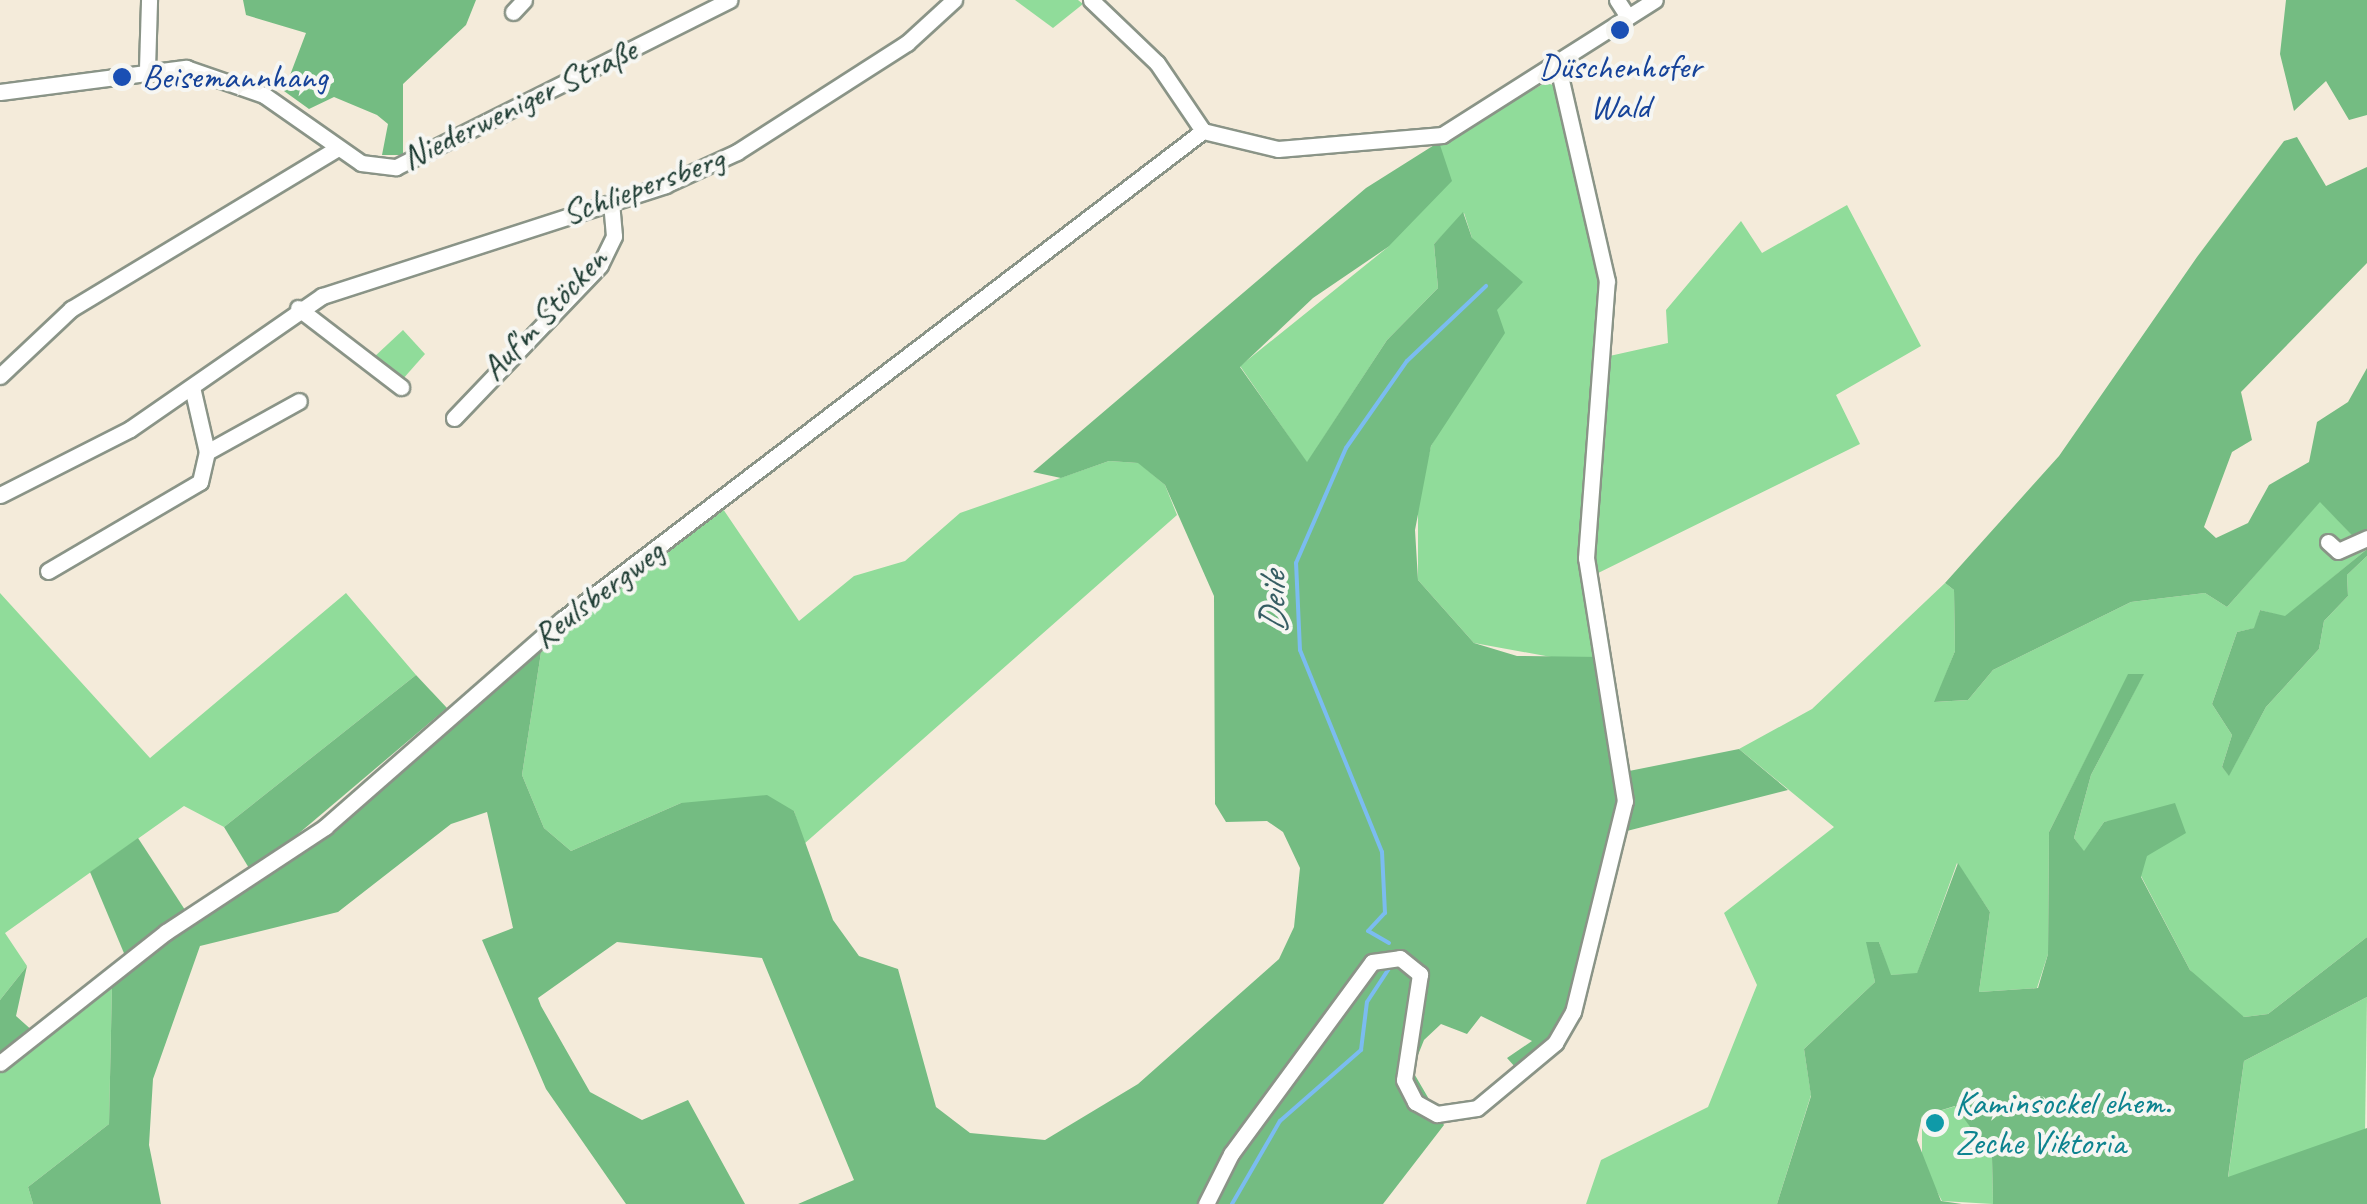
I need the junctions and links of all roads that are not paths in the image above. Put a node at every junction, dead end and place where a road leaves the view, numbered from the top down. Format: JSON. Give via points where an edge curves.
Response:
{"nodes":[{"id":1,"x":148,"y":0,"type":"edge"},
{"id":2,"x":730,"y":0,"type":"edge"},
{"id":3,"x":954,"y":0,"type":"edge"},
{"id":4,"x":1092,"y":0,"type":"edge"},
{"id":5,"x":1617,"y":0,"type":"edge"},
{"id":6,"x":1655,"y":0,"type":"edge"},
{"id":7,"x":1628,"y":17,"type":"junction"},
{"id":8,"x":1558,"y":67,"type":"junction"},
{"id":9,"x":147,"y":69,"type":"junction"},
{"id":10,"x":0,"y":92,"type":"edge"},
{"id":11,"x":1203,"y":131,"type":"junction"},
{"id":12,"x":335,"y":150,"type":"junction"},
{"id":13,"x":611,"y":203,"type":"junction"},
{"id":14,"x":298,"y":308,"type":"junction"},
{"id":15,"x":0,"y":376,"type":"edge"},
{"id":16,"x":192,"y":387,"type":"junction"},
{"id":17,"x":401,"y":387,"type":"dead end"},
{"id":18,"x":300,"y":401,"type":"dead end"},
{"id":19,"x":454,"y":418,"type":"dead end"},
{"id":20,"x":207,"y":452,"type":"junction"},
{"id":21,"x":0,"y":494,"type":"edge"},
{"id":22,"x":2367,"y":538,"type":"edge"},
{"id":23,"x":2328,"y":542,"type":"dead end"},
{"id":24,"x":48,"y":571,"type":"dead end"},
{"id":25,"x":0,"y":1063,"type":"edge"},
{"id":26,"x":1206,"y":1204,"type":"edge"}],
"edges":[{"from":1,"to":9,"type":"street"},
{"from":2,"to":12,"type":"street","name":"Niederweniger Straße","via":[[409,164],[373,167]]},
{"from":3,"to":13,"type":"street","name":"Schliepersberg","via":[[779,129]]},
{"from":4,"to":11,"type":"street","via":[[1157,63]]},
{"from":5,"to":7,"type":"street"},
{"from":6,"to":7,"type":"street"},
{"from":7,"to":8,"type":"street"},
{"from":8,"to":11,"type":"street","via":[[1415,144],[1278,150]]},
{"from":8,"to":26,"type":"street","via":[[1607,281],[1586,558],[1624,800],[1574,1012],[1555,1042],[1478,1108],[1437,1114],[1414,1102],[1404,1080],[1420,974],[1400,958],[1372,962],[1231,1154]]},
{"from":9,"to":10,"type":"street","name":"Niederweniger Straße"},
{"from":9,"to":12,"type":"street","name":"Niederweniger Straße","via":[[186,68],[250,88]]},
{"from":11,"to":25,"type":"street","name":"Reulsbergweg","via":[[563,619],[325,827],[166,932]]},
{"from":12,"to":15,"type":"street","via":[[70,309]]},
{"from":13,"to":14,"type":"street","name":"Schliepersberg","via":[[371,274]]},
{"from":13,"to":19,"type":"street","name":"Auf'm Stöcken","via":[[614,236],[600,265]]},
{"from":14,"to":16,"type":"street","name":"Schliepersberg"},
{"from":14,"to":17,"type":"street"},
{"from":16,"to":20,"type":"street"},
{"from":16,"to":21,"type":"street","name":"Schliepersberg"},
{"from":18,"to":20,"type":"street"},
{"from":20,"to":24,"type":"street","via":[[200,482]]},
{"from":22,"to":23,"type":"street","via":[[2338,550]]}]}
